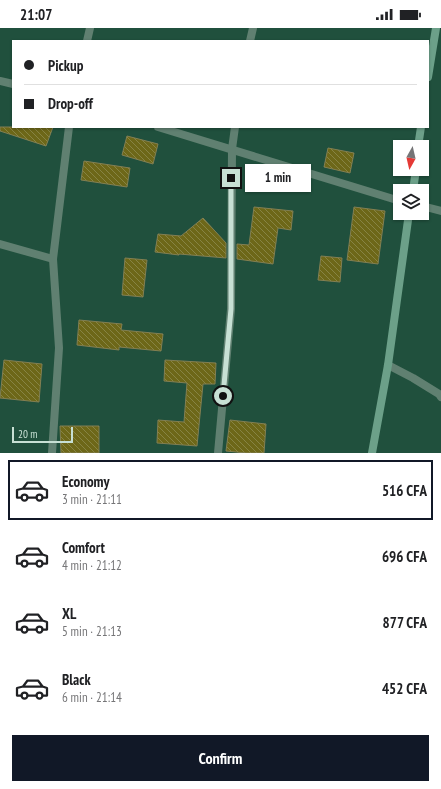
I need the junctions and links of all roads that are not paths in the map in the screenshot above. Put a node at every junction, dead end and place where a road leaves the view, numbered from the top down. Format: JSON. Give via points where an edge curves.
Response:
{"nodes":[{"id":1,"x":90,"y":28,"type":"edge"},
{"id":2,"x":253,"y":28,"type":"edge"},
{"id":3,"x":436,"y":28,"type":"edge"},
{"id":4,"x":87,"y":40,"type":"edge"},
{"id":5,"x":250,"y":40,"type":"edge"},
{"id":6,"x":429,"y":71,"type":"edge"},
{"id":7,"x":0,"y":81,"type":"edge"},
{"id":8,"x":12,"y":84,"type":"edge"},
{"id":9,"x":69,"y":128,"type":"edge"},
{"id":10,"x":161,"y":128,"type":"edge"},
{"id":11,"x":235,"y":128,"type":"edge"},
{"id":12,"x":421,"y":128,"type":"edge"},
{"id":13,"x":419,"y":140,"type":"edge"},
{"id":14,"x":232,"y":149,"type":"junction"},
{"id":15,"x":393,"y":199,"type":"edge"},
{"id":16,"x":429,"y":208,"type":"edge"},
{"id":17,"x":441,"y":211,"type":"edge"},
{"id":18,"x":409,"y":220,"type":"edge"},
{"id":19,"x":0,"y":244,"type":"edge"},
{"id":20,"x":52,"y":259,"type":"junction"},
{"id":21,"x":388,"y":365,"type":"junction"},
{"id":22,"x":441,"y":397,"type":"edge"},
{"id":23,"x":52,"y":453,"type":"edge"},
{"id":24,"x":218,"y":453,"type":"edge"},
{"id":25,"x":372,"y":453,"type":"edge"}],
"edges":[{"from":1,"to":4,"type":"street"},
{"from":2,"to":5,"type":"street"},
{"from":3,"to":6,"type":"street"},
{"from":7,"to":8,"type":"street"},
{"from":9,"to":20,"type":"street"},
{"from":10,"to":14,"type":"street"},
{"from":11,"to":14,"type":"street"},
{"from":12,"to":13,"type":"street"},
{"from":14,"to":15,"type":"street"},
{"from":14,"to":24,"type":"street","via":[[231,309]]},
{"from":16,"to":17,"type":"street"},
{"from":18,"to":21,"type":"street"},
{"from":19,"to":20,"type":"street"},
{"from":20,"to":23,"type":"street","via":[[59,348]]},
{"from":21,"to":22,"type":"street"},
{"from":21,"to":25,"type":"street"}]}
